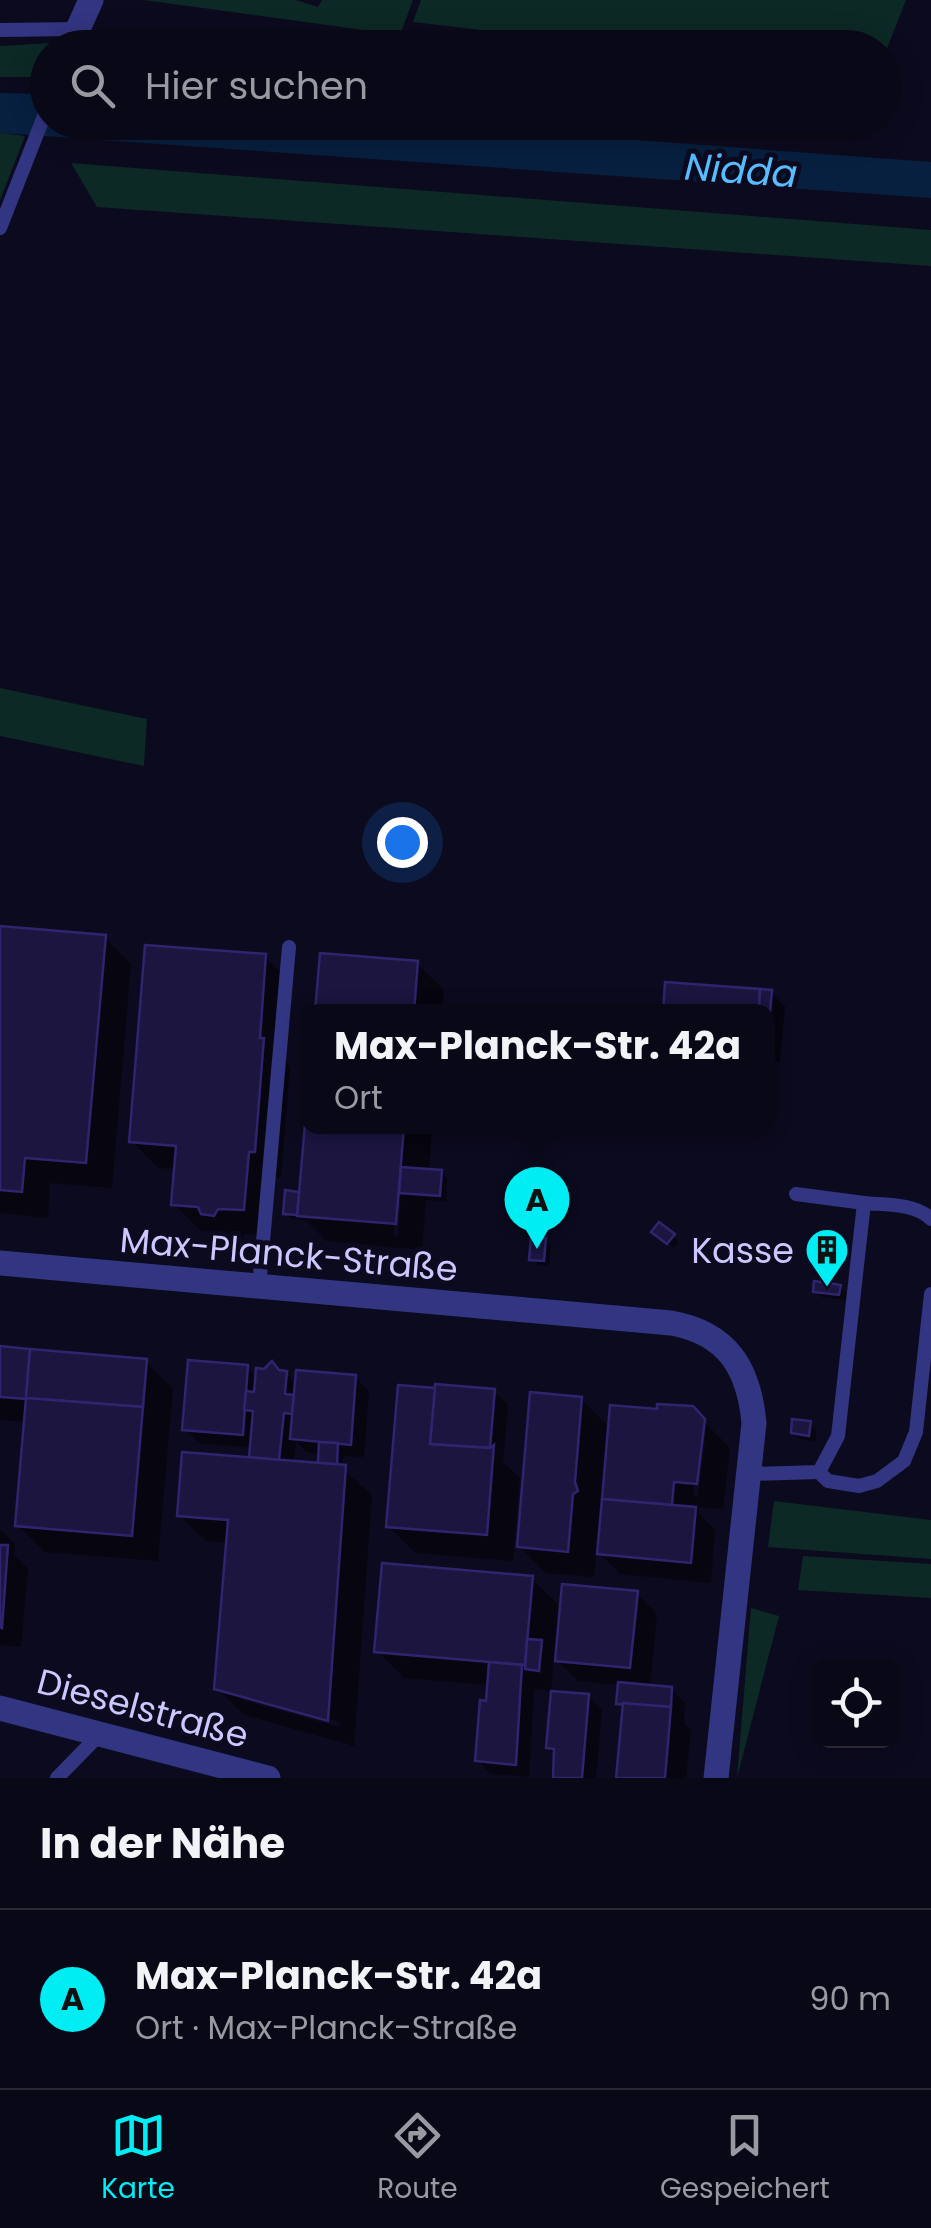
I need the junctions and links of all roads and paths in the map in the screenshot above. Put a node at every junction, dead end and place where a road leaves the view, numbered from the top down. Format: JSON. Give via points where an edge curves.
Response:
{"nodes":[{"id":1,"x":90,"y":0,"type":"edge"},
{"id":2,"x":0,"y":30,"type":"edge"},
{"id":3,"x":77,"y":30,"type":"edge"},
{"id":4,"x":30,"y":34,"type":"edge"},
{"id":5,"x":34,"y":140,"type":"edge"},
{"id":6,"x":0,"y":228,"type":"edge"},
{"id":7,"x":289,"y":948,"type":"dead end"},
{"id":8,"x":796,"y":1194,"type":"dead end"},
{"id":9,"x":864,"y":1203,"type":"junction"},
{"id":10,"x":931,"y":1218,"type":"edge"},
{"id":11,"x":0,"y":1262,"type":"edge"},
{"id":12,"x":259,"y":1287,"type":"junction"},
{"id":13,"x":931,"y":1294,"type":"edge"},
{"id":14,"x":820,"y":1472,"type":"junction"},
{"id":15,"x":749,"y":1474,"type":"junction"},
{"id":16,"x":0,"y":1708,"type":"edge"},
{"id":17,"x":102,"y":1732,"type":"junction"},
{"id":18,"x":57,"y":1778,"type":"edge"},
{"id":19,"x":268,"y":1778,"type":"edge"},
{"id":20,"x":716,"y":1778,"type":"edge"}],
"edges":[{"from":1,"to":3,"type":"street"},
{"from":2,"to":4,"type":"lane"},
{"from":5,"to":6,"type":"lane"},
{"from":7,"to":12,"type":"lane"},
{"from":8,"to":9,"type":"lane"},
{"from":9,"to":10,"type":"lane","via":[[912,1208]]},
{"from":9,"to":14,"type":"lane","via":[[838,1436]]},
{"from":11,"to":12,"type":"street","name":"Max-Planck-Straße"},
{"from":12,"to":15,"type":"street","name":"Max-Planck-Straße","via":[[696,1328],[725,1348],[751,1393]]},
{"from":13,"to":14,"type":"lane","via":[[916,1432],[904,1462],[859,1486],[828,1481]]},
{"from":14,"to":15,"type":"lane"},
{"from":15,"to":20,"type":"street","name":"Max-Planck-Straße"},
{"from":16,"to":17,"type":"street","name":"Dieselstraße"},
{"from":17,"to":18,"type":"lane"},
{"from":17,"to":19,"type":"street","name":"Dieselstraße"}]}
